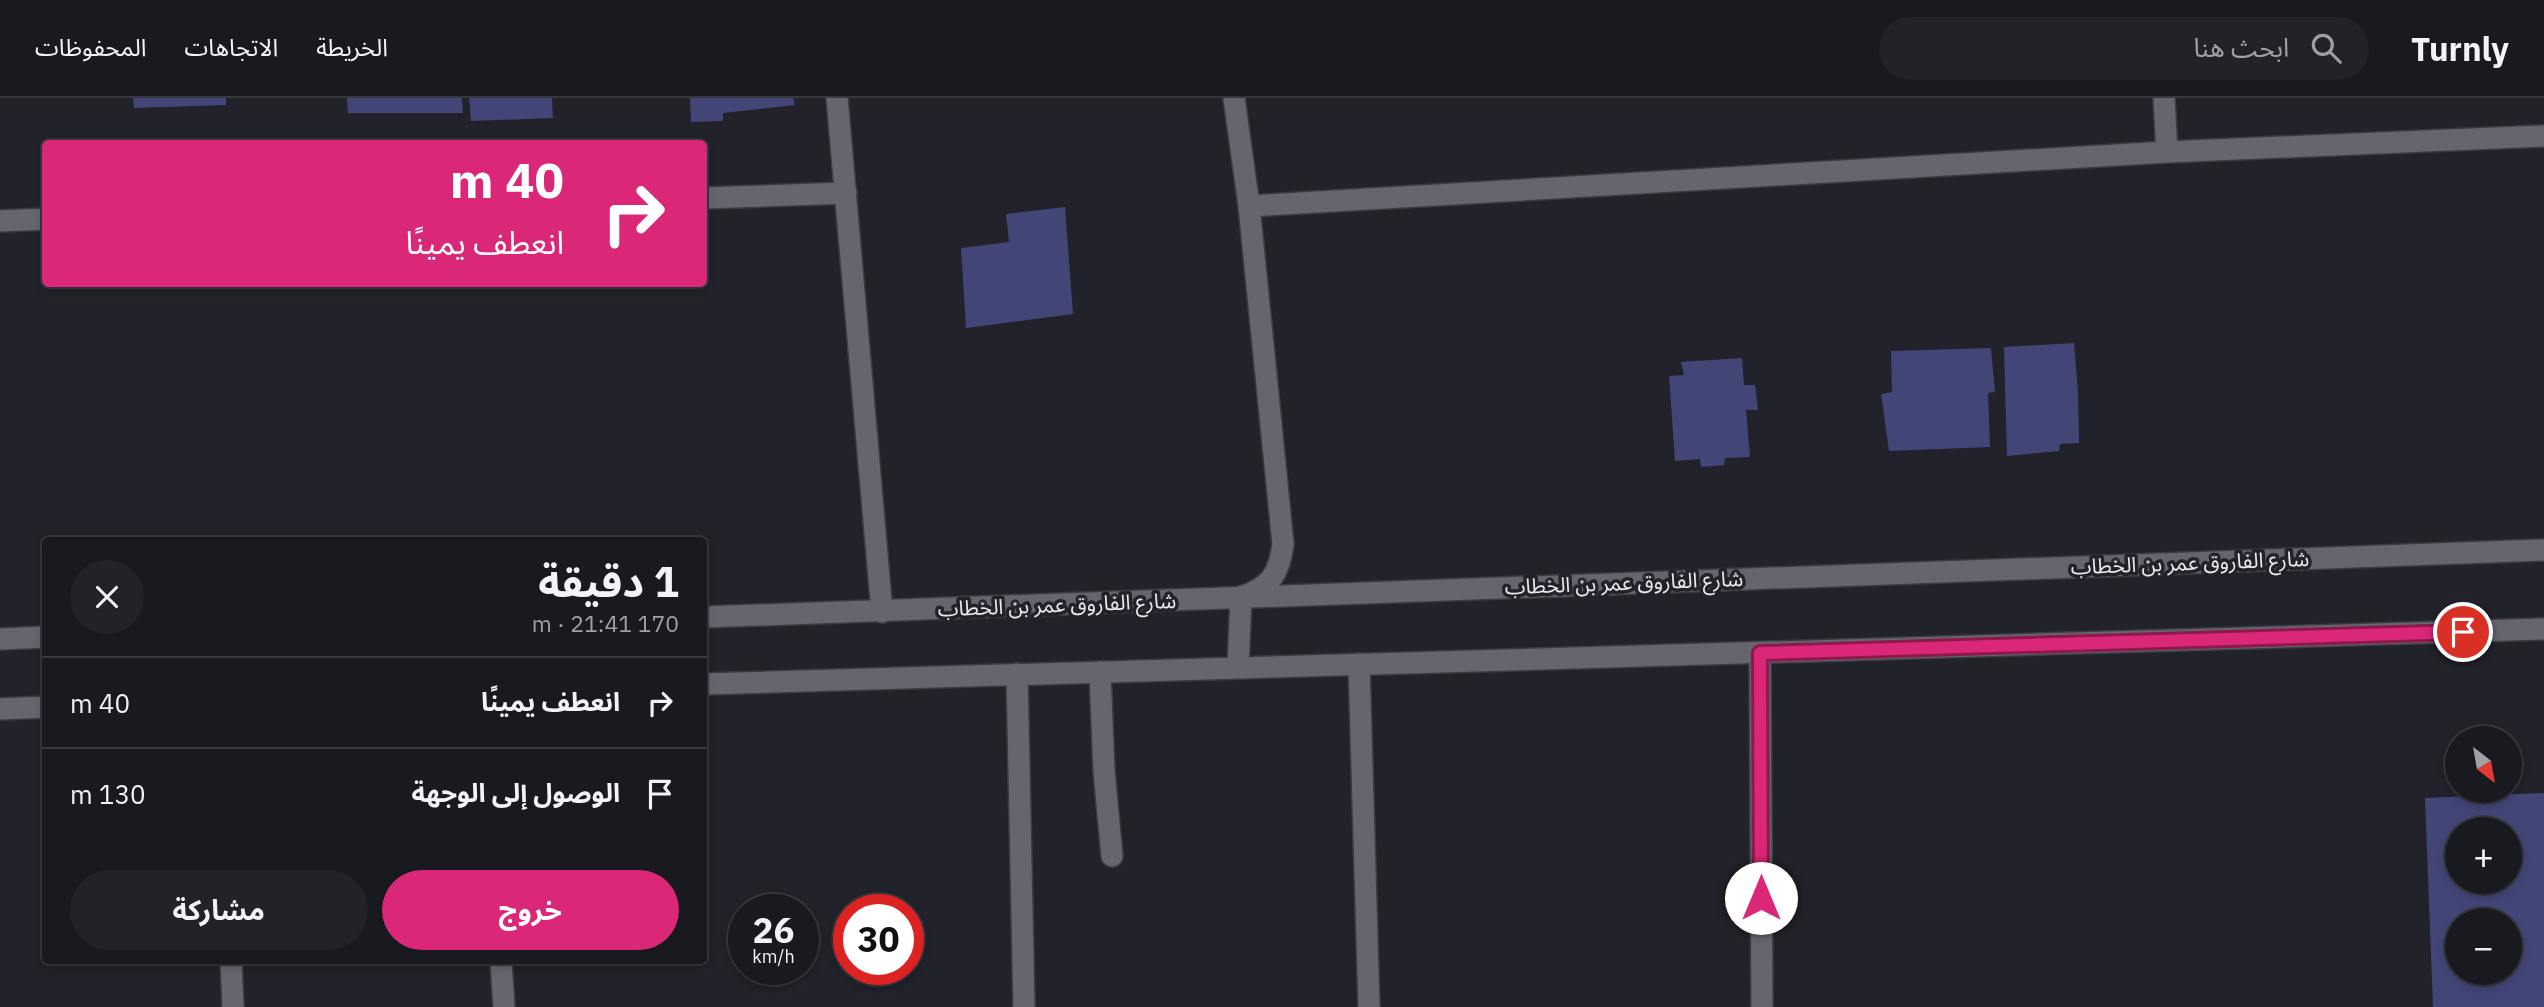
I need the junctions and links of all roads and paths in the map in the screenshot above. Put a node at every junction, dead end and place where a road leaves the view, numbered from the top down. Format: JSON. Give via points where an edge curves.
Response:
{"nodes":[{"id":1,"x":837,"y":98,"type":"edge"},
{"id":2,"x":1234,"y":98,"type":"edge"},
{"id":3,"x":2164,"y":98,"type":"edge"},
{"id":4,"x":2544,"y":135,"type":"edge"},
{"id":5,"x":2167,"y":152,"type":"junction"},
{"id":6,"x":846,"y":193,"type":"junction"},
{"id":7,"x":707,"y":198,"type":"edge"},
{"id":8,"x":1249,"y":206,"type":"junction"},
{"id":9,"x":42,"y":219,"type":"edge"},
{"id":10,"x":0,"y":221,"type":"edge"},
{"id":11,"x":2544,"y":550,"type":"edge"},
{"id":12,"x":1241,"y":597,"type":"junction"},
{"id":13,"x":882,"y":612,"type":"junction"},
{"id":14,"x":707,"y":617,"type":"edge"},
{"id":15,"x":2544,"y":629,"type":"edge"},
{"id":16,"x":42,"y":637,"type":"edge"},
{"id":17,"x":0,"y":639,"type":"edge"},
{"id":18,"x":1760,"y":653,"type":"junction"},
{"id":19,"x":1359,"y":664,"type":"junction"},
{"id":20,"x":1238,"y":667,"type":"junction"},
{"id":21,"x":1100,"y":672,"type":"junction"},
{"id":22,"x":1017,"y":674,"type":"junction"},
{"id":23,"x":707,"y":684,"type":"edge"},
{"id":24,"x":42,"y":707,"type":"edge"},
{"id":25,"x":0,"y":709,"type":"edge"},
{"id":26,"x":1112,"y":856,"type":"dead end"},
{"id":27,"x":231,"y":964,"type":"edge"},
{"id":28,"x":501,"y":964,"type":"edge"},
{"id":29,"x":233,"y":1007,"type":"edge"},
{"id":30,"x":504,"y":1007,"type":"edge"},
{"id":31,"x":1024,"y":1007,"type":"edge"},
{"id":32,"x":1369,"y":1007,"type":"edge"},
{"id":33,"x":1762,"y":1007,"type":"edge"}],
"edges":[{"from":1,"to":6,"type":"street"},
{"from":2,"to":8,"type":"street"},
{"from":3,"to":5,"type":"street"},
{"from":4,"to":5,"type":"street"},
{"from":5,"to":8,"type":"street"},
{"from":6,"to":7,"type":"street"},
{"from":6,"to":13,"type":"street"},
{"from":8,"to":12,"type":"street","via":[[1283,544],[1272,579]]},
{"from":9,"to":10,"type":"street"},
{"from":11,"to":12,"type":"street","name":"شارع الفاروق عمر بن الخطاب"},
{"from":12,"to":13,"type":"street","name":"شارع الفاروق عمر بن الخطاب"},
{"from":12,"to":20,"type":"street"},
{"from":13,"to":14,"type":"street","name":"شارع الفاروق عمر بن الخطاب"},
{"from":15,"to":18,"type":"street"},
{"from":16,"to":17,"type":"street"},
{"from":18,"to":19,"type":"street"},
{"from":18,"to":33,"type":"street"},
{"from":19,"to":20,"type":"street"},
{"from":19,"to":32,"type":"street"},
{"from":20,"to":21,"type":"street"},
{"from":21,"to":22,"type":"street"},
{"from":21,"to":26,"type":"street"},
{"from":22,"to":23,"type":"street"},
{"from":22,"to":31,"type":"street"},
{"from":24,"to":25,"type":"street"},
{"from":27,"to":29,"type":"street"},
{"from":28,"to":30,"type":"street"}]}
